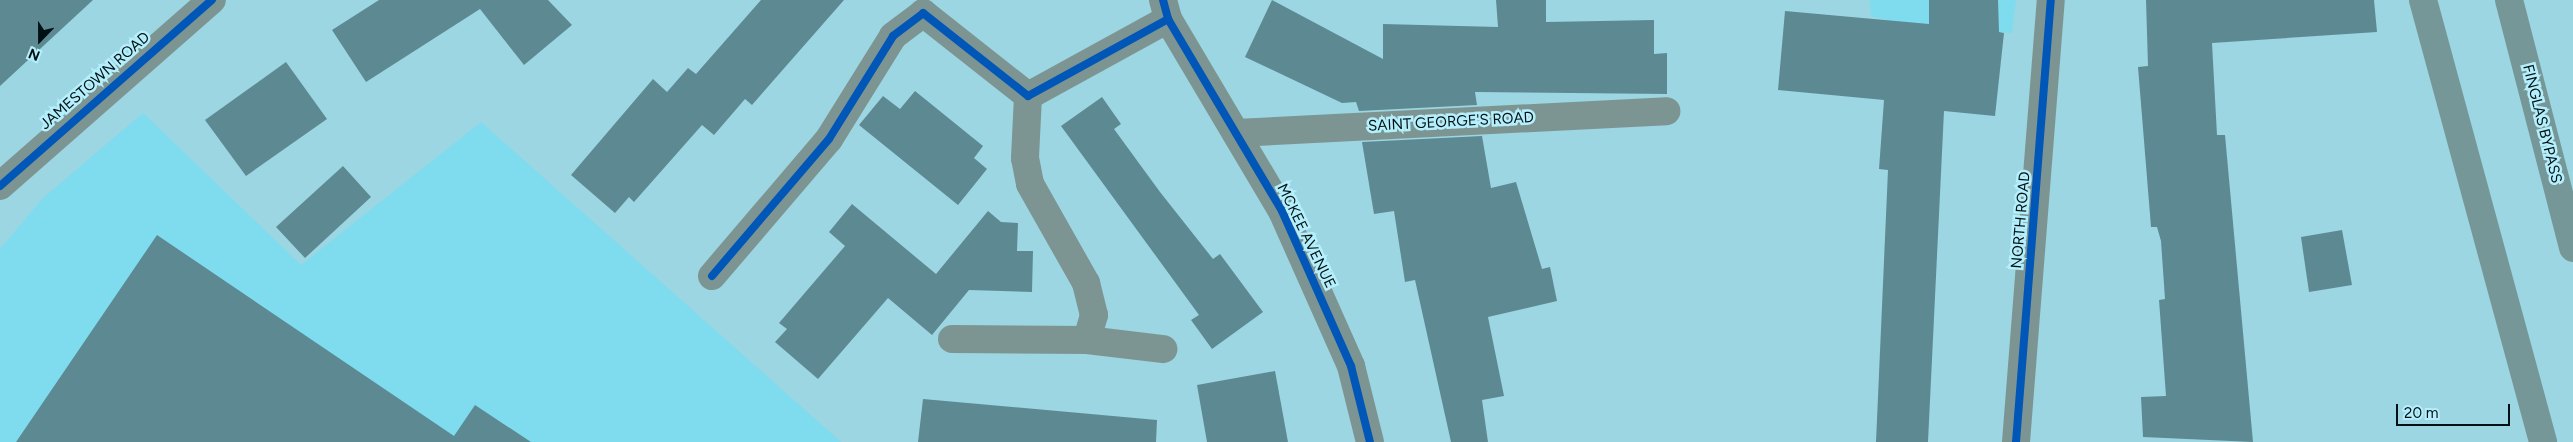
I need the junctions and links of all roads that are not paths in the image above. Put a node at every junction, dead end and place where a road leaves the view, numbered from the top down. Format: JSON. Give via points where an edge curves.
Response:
{"nodes":[{"id":1,"x":2051,"y":0,"type":"edge"},
{"id":2,"x":2423,"y":0,"type":"edge"},
{"id":3,"x":2509,"y":0,"type":"edge"},
{"id":4,"x":198,"y":4,"type":"edge"},
{"id":5,"x":1166,"y":9,"type":"edge"},
{"id":6,"x":1028,"y":96,"type":"junction"},
{"id":7,"x":1666,"y":111,"type":"dead end"},
{"id":8,"x":1236,"y":133,"type":"junction"},
{"id":9,"x":0,"y":186,"type":"edge"},
{"id":10,"x":2573,"y":248,"type":"edge"},
{"id":11,"x":712,"y":276,"type":"dead end"},
{"id":12,"x":952,"y":339,"type":"dead end"},
{"id":13,"x":1087,"y":340,"type":"junction"},
{"id":14,"x":1163,"y":350,"type":"dead end"},
{"id":15,"x":1370,"y":442,"type":"edge"},
{"id":16,"x":2016,"y":442,"type":"edge"},
{"id":17,"x":2544,"y":442,"type":"edge"}],
"edges":[{"from":1,"to":16,"type":"street","name":"NORTH ROAD"},
{"from":2,"to":17,"type":"main road"},
{"from":3,"to":10,"type":"main road","name":"FINGLAS BYPASS"},
{"from":4,"to":9,"type":"street","name":"JAMESTOWN ROAD"},
{"from":5,"to":6,"type":"street"},
{"from":5,"to":8,"type":"street","name":"MCKEE AVENUE"},
{"from":6,"to":11,"type":"street","via":[[923,13],[893,36],[829,139]]},
{"from":6,"to":13,"type":"street","via":[[1025,158],[1030,184],[1086,283],[1094,315]]},
{"from":7,"to":8,"type":"street","name":"SAINT GEORGE'S ROAD"},
{"from":8,"to":15,"type":"street","name":"MCKEE AVENUE","via":[[1282,211],[1351,366]]},
{"from":12,"to":13,"type":"street"},
{"from":13,"to":14,"type":"street"}]}
